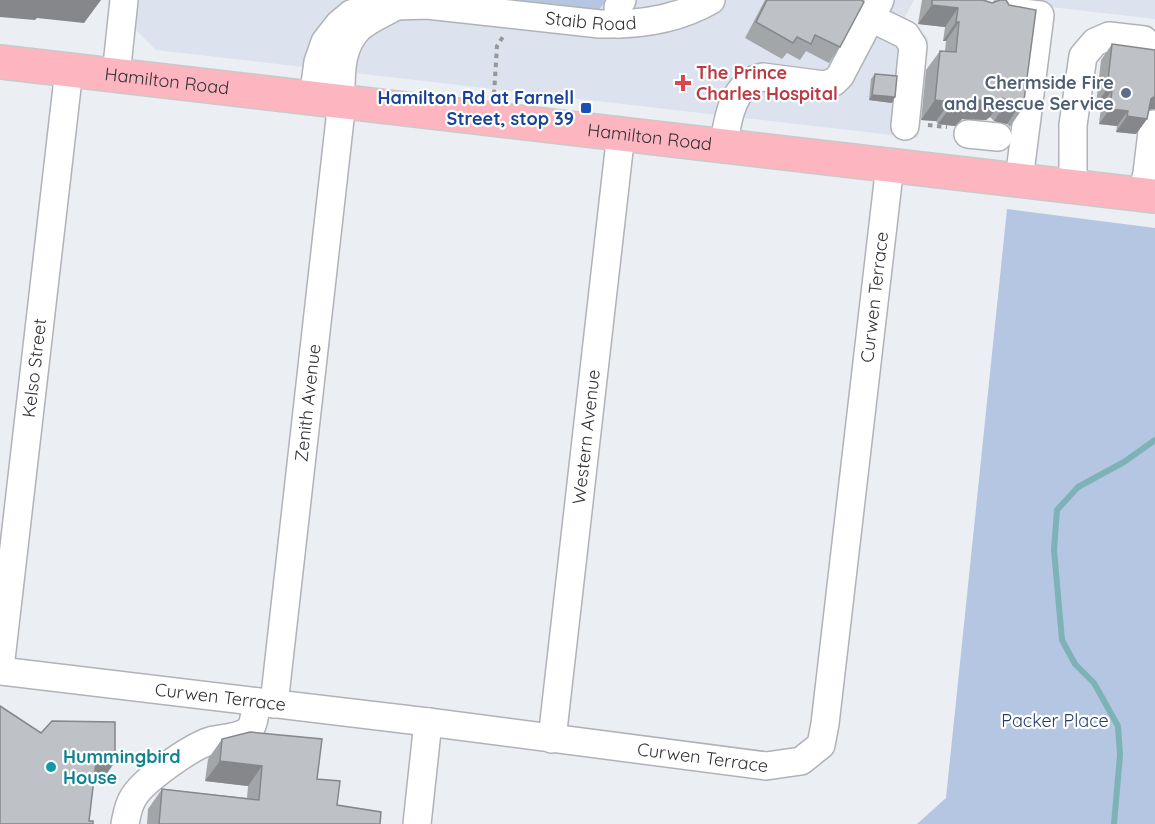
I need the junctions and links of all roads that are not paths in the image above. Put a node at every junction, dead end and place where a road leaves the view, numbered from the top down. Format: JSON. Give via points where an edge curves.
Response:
{"nodes":[{"id":1,"x":124,"y":0,"type":"edge"},
{"id":2,"x":703,"y":2,"type":"edge"},
{"id":3,"x":380,"y":6,"type":"edge"},
{"id":4,"x":876,"y":9,"type":"edge"},
{"id":5,"x":1005,"y":11,"type":"edge"},
{"id":6,"x":620,"y":12,"type":"edge"},
{"id":7,"x":1155,"y":51,"type":"edge"},
{"id":8,"x":0,"y":62,"type":"edge"},
{"id":9,"x":69,"y":70,"type":"junction"},
{"id":10,"x":116,"y":75,"type":"junction"},
{"id":11,"x":328,"y":100,"type":"junction"},
{"id":12,"x":1152,"y":124,"type":"dead end"},
{"id":13,"x":913,"y":125,"type":"road end"},
{"id":14,"x":962,"y":132,"type":"road end"},
{"id":15,"x":621,"y":133,"type":"junction"},
{"id":16,"x":998,"y":137,"type":"dead end"},
{"id":17,"x":724,"y":145,"type":"junction"},
{"id":18,"x":890,"y":165,"type":"junction"},
{"id":19,"x":1020,"y":180,"type":"junction"},
{"id":20,"x":1073,"y":187,"type":"junction"},
{"id":21,"x":1148,"y":196,"type":"edge"},
{"id":22,"x":0,"y":669,"type":"edge"},
{"id":23,"x":265,"y":703,"type":"junction"},
{"id":24,"x":428,"y":722,"type":"junction"},
{"id":25,"x":552,"y":739,"type":"junction"},
{"id":26,"x":125,"y":824,"type":"edge"},
{"id":27,"x":417,"y":824,"type":"edge"}],
"edges":[{"from":1,"to":10,"type":"street"},
{"from":2,"to":6,"type":"street","name":"Staib Road","via":[[640,23]]},
{"from":3,"to":6,"type":"street","name":"Staib Road","via":[[427,5],[600,24]]},
{"from":3,"to":11,"type":"street","name":"Staib Road","via":[[351,14],[325,42],[318,62]]},
{"from":4,"to":13,"type":"street","via":[[913,46]]},
{"from":4,"to":17,"type":"street","via":[[834,82],[824,85],[763,77],[747,84],[731,109]]},
{"from":5,"to":19,"type":"street","via":[[1040,15]]},
{"from":7,"to":20,"type":"street","via":[[1143,40],[1109,36],[1095,42],[1083,57],[1073,125]]},
{"from":8,"to":9,"type":"main road","name":"Hamilton Road"},
{"from":9,"to":10,"type":"main road","name":"Hamilton Road"},
{"from":9,"to":22,"type":"street","name":"Kelso Street"},
{"from":10,"to":11,"type":"main road","name":"Hamilton Road"},
{"from":11,"to":15,"type":"main road","name":"Hamilton Road"},
{"from":11,"to":23,"type":"street","name":"Zenith Avenue"},
{"from":12,"to":21,"type":"street"},
{"from":14,"to":16,"type":"street"},
{"from":15,"to":17,"type":"main road","name":"Hamilton Road"},
{"from":15,"to":25,"type":"street","name":"Western Avenue"},
{"from":17,"to":18,"type":"main road","name":"Hamilton Road"},
{"from":18,"to":19,"type":"main road","name":"Hamilton Road"},
{"from":18,"to":25,"type":"street","name":"Curwen Terrace","via":[[821,745],[801,761],[766,766]]},
{"from":19,"to":20,"type":"main road","name":"Hamilton Road"},
{"from":20,"to":21,"type":"main road","name":"Hamilton Road"},
{"from":22,"to":23,"type":"street","name":"Curwen Terrace"},
{"from":23,"to":24,"type":"street","name":"Curwen Terrace"},
{"from":23,"to":26,"type":"street","name":"Zenith Avenue","via":[[246,731],[195,748],[138,790]]},
{"from":24,"to":25,"type":"street","name":"Curwen Terrace"},
{"from":24,"to":27,"type":"street"}]}
